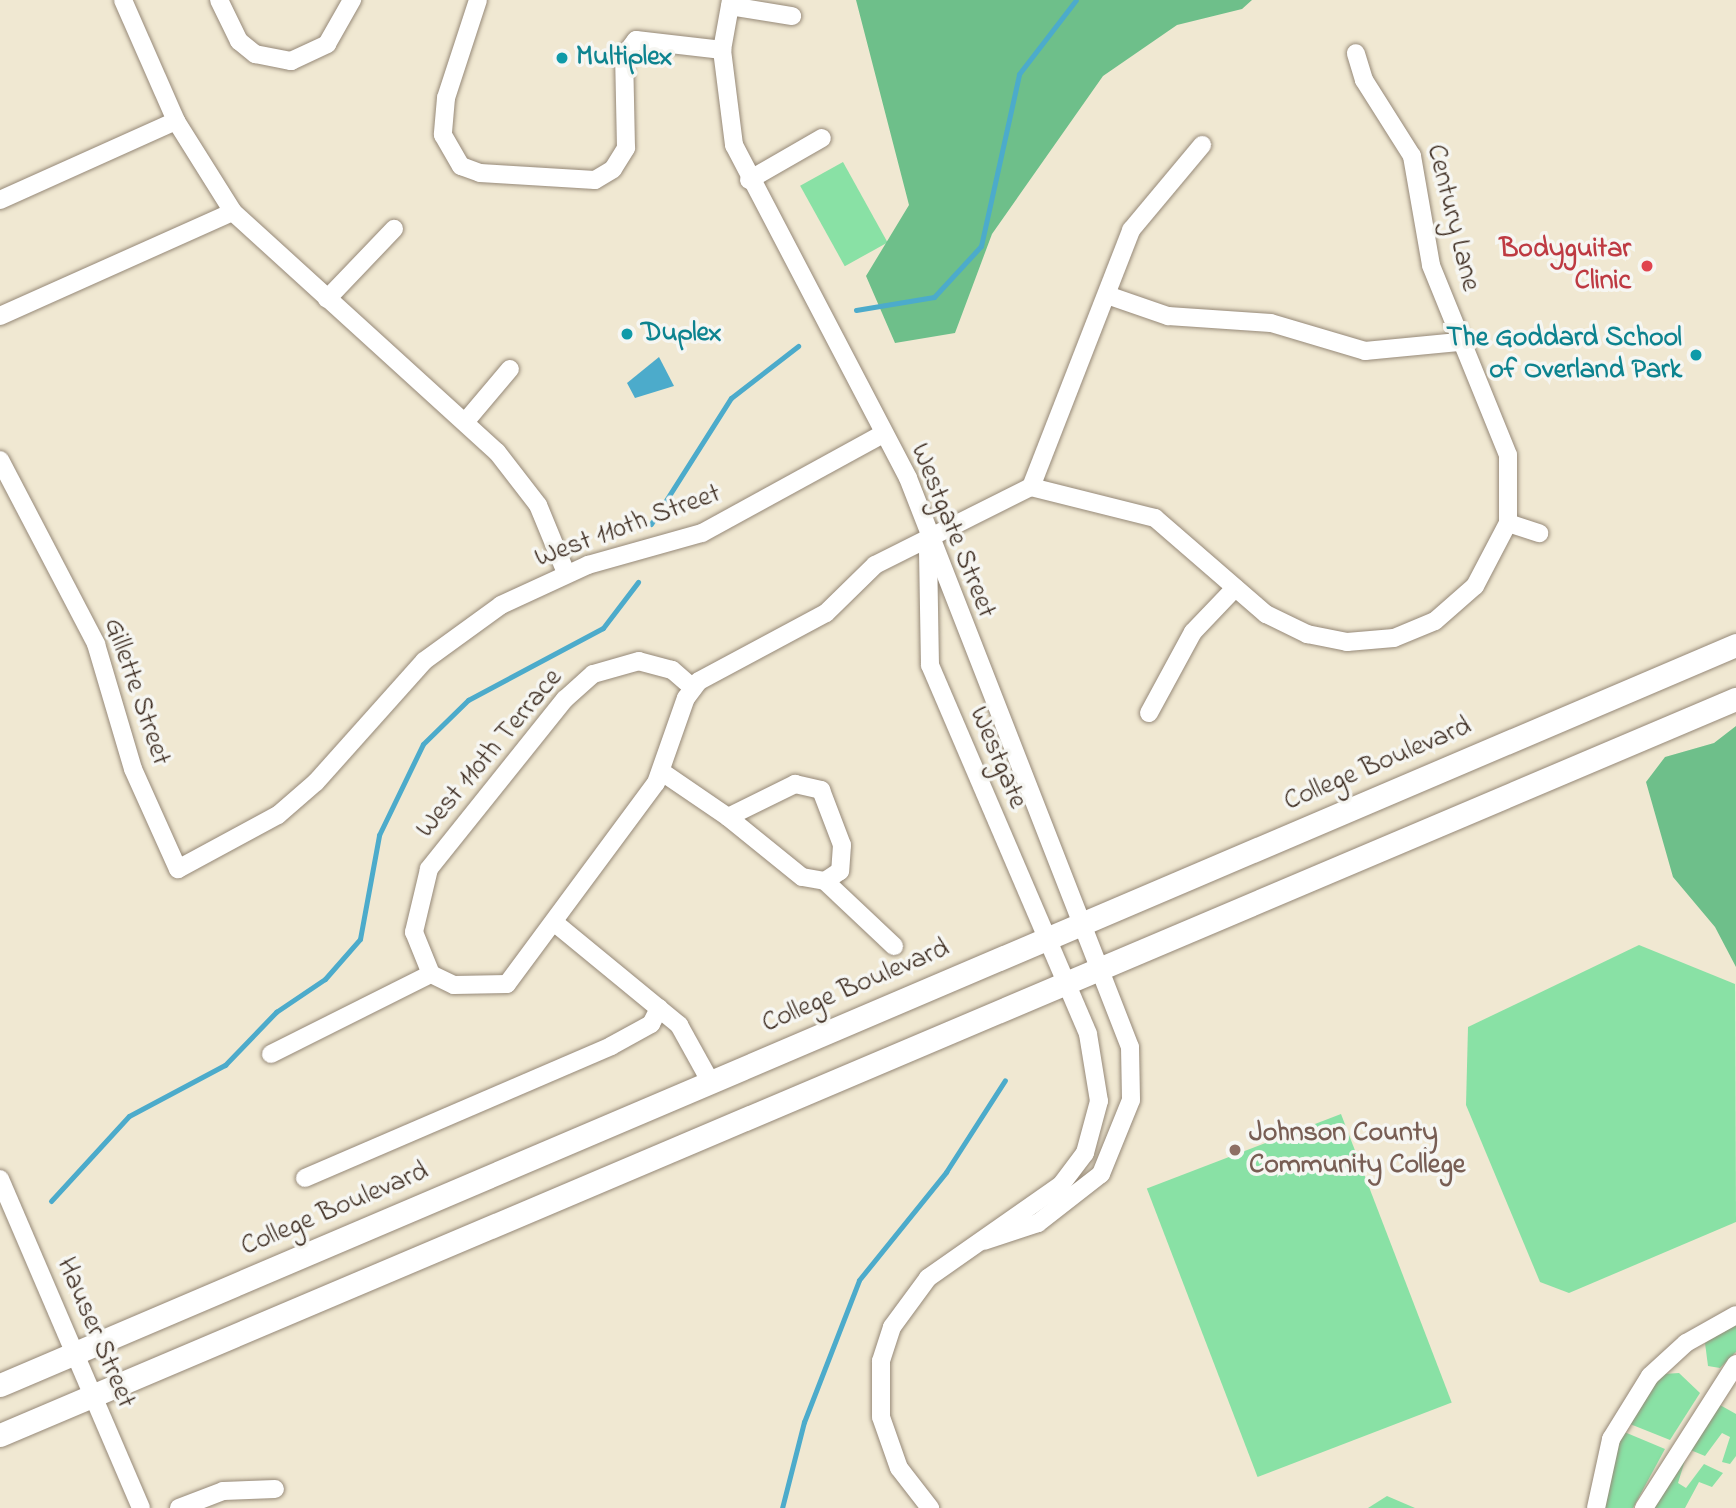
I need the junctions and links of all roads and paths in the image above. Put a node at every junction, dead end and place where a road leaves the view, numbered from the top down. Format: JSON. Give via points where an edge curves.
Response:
{"nodes":[{"id":1,"x":123,"y":0,"type":"edge"},
{"id":2,"x":219,"y":0,"type":"edge"},
{"id":3,"x":352,"y":0,"type":"edge"},
{"id":4,"x":478,"y":0,"type":"edge"},
{"id":5,"x":730,"y":3,"type":"edge"},
{"id":6,"x":792,"y":16,"type":"dead end"},
{"id":7,"x":722,"y":50,"type":"junction"},
{"id":8,"x":1356,"y":53,"type":"dead end"},
{"id":9,"x":176,"y":121,"type":"junction"},
{"id":10,"x":822,"y":138,"type":"dead end"},
{"id":11,"x":1202,"y":145,"type":"dead end"},
{"id":12,"x":749,"y":180,"type":"junction"},
{"id":13,"x":0,"y":200,"type":"edge"},
{"id":14,"x":233,"y":212,"type":"junction"},
{"id":15,"x":394,"y":229,"type":"dead end"},
{"id":16,"x":1107,"y":295,"type":"junction"},
{"id":17,"x":327,"y":299,"type":"junction"},
{"id":18,"x":0,"y":316,"type":"edge"},
{"id":19,"x":1460,"y":342,"type":"junction"},
{"id":20,"x":510,"y":369,"type":"dead end"},
{"id":21,"x":466,"y":421,"type":"junction"},
{"id":22,"x":883,"y":434,"type":"junction"},
{"id":23,"x":0,"y":460,"type":"edge"},
{"id":24,"x":1031,"y":487,"type":"junction"},
{"id":25,"x":1508,"y":523,"type":"junction"},
{"id":26,"x":1539,"y":533,"type":"dead end"},
{"id":27,"x":928,"y":541,"type":"junction"},
{"id":28,"x":566,"y":573,"type":"junction"},
{"id":29,"x":1235,"y":588,"type":"junction"},
{"id":30,"x":1736,"y":645,"type":"edge"},
{"id":31,"x":693,"y":688,"type":"junction"},
{"id":32,"x":1736,"y":699,"type":"edge"},
{"id":33,"x":1149,"y":713,"type":"dead end"},
{"id":34,"x":662,"y":772,"type":"junction"},
{"id":35,"x":728,"y":817,"type":"junction"},
{"id":36,"x":178,"y":869,"type":"joint"},
{"id":37,"x":825,"y":881,"type":"junction"},
{"id":38,"x":555,"y":923,"type":"junction"},
{"id":39,"x":1082,"y":923,"type":"junction"},
{"id":40,"x":1046,"y":939,"type":"junction"},
{"id":41,"x":894,"y":946,"type":"dead end"},
{"id":42,"x":1101,"y":970,"type":"junction"},
{"id":43,"x":431,"y":974,"type":"junction"},
{"id":44,"x":1066,"y":985,"type":"junction"},
{"id":45,"x":659,"y":1008,"type":"junction"},
{"id":46,"x":271,"y":1054,"type":"dead end"},
{"id":47,"x":710,"y":1082,"type":"junction"},
{"id":48,"x":305,"y":1178,"type":"dead end"},
{"id":49,"x":0,"y":1179,"type":"edge"},
{"id":50,"x":984,"y":1241,"type":"junction"},
{"id":51,"x":1736,"y":1315,"type":"edge"},
{"id":52,"x":75,"y":1353,"type":"junction"},
{"id":53,"x":1736,"y":1364,"type":"edge"},
{"id":54,"x":0,"y":1385,"type":"edge"},
{"id":55,"x":93,"y":1394,"type":"junction"},
{"id":56,"x":0,"y":1435,"type":"edge"},
{"id":57,"x":275,"y":1489,"type":"dead end"},
{"id":58,"x":141,"y":1508,"type":"edge"},
{"id":59,"x":179,"y":1508,"type":"edge"},
{"id":60,"x":929,"y":1508,"type":"edge"},
{"id":61,"x":1596,"y":1508,"type":"edge"},
{"id":62,"x":1644,"y":1508,"type":"edge"}],
"edges":[{"from":1,"to":9,"type":"street"},
{"from":2,"to":3,"type":"street","via":[[239,41],[255,54],[292,61],[327,44]]},
{"from":4,"to":7,"type":"street","via":[[446,98],[443,135],[461,166],[480,173],[595,180],[613,169],[626,148],[624,57],[636,40]]},
{"from":5,"to":6,"type":"street"},
{"from":5,"to":7,"type":"street","name":"Westgate Street"},
{"from":7,"to":12,"type":"street","name":"Westgate Street","via":[[726,106]]},
{"from":8,"to":19,"type":"street","name":"Century Lane","via":[[1364,80],[1412,156],[1431,265]]},
{"from":9,"to":13,"type":"street"},
{"from":9,"to":14,"type":"street"},
{"from":10,"to":12,"type":"street"},
{"from":11,"to":16,"type":"street","via":[[1146,205]]},
{"from":12,"to":22,"type":"street","name":"Westgate Street"},
{"from":14,"to":17,"type":"street"},
{"from":14,"to":18,"type":"street"},
{"from":15,"to":17,"type":"street"},
{"from":16,"to":19,"type":"street","via":[[1168,316],[1271,323],[1365,351],[1395,354]]},
{"from":16,"to":24,"type":"street"},
{"from":17,"to":21,"type":"street"},
{"from":19,"to":25,"type":"street","name":"Century Lane","via":[[1508,455]]},
{"from":20,"to":21,"type":"street"},
{"from":21,"to":28,"type":"street","via":[[527,488]]},
{"from":22,"to":27,"type":"street","name":"Westgate Street","via":[[908,478]]},
{"from":22,"to":28,"type":"street","name":"West 110th Street","via":[[702,533]]},
{"from":23,"to":36,"type":"street","name":"Gillette Street","via":[[96,644],[133,769]]},
{"from":24,"to":27,"type":"street"},
{"from":24,"to":29,"type":"street","name":"Century Lane","via":[[1156,518]]},
{"from":25,"to":26,"type":"street"},
{"from":25,"to":29,"type":"street","name":"Century Lane","via":[[1493,560],[1455,607],[1394,638],[1347,642],[1307,634],[1265,614]]},
{"from":27,"to":31,"type":"street","via":[[875,565],[826,613]]},
{"from":27,"to":39,"type":"street","name":"Westgate Street"},
{"from":27,"to":40,"type":"street","name":"Westgate","via":[[930,665]]},
{"from":28,"to":36,"type":"street","name":"West 110th Street","via":[[459,632],[387,697],[316,782],[278,815]]},
{"from":29,"to":33,"type":"street","via":[[1193,632]]},
{"from":30,"to":39,"type":"main road","name":"College Boulevard"},
{"from":31,"to":34,"type":"street"},
{"from":31,"to":43,"type":"street","name":"West 110th Terrace","via":[[672,670],[639,661],[593,674],[565,699],[429,869],[414,932]]},
{"from":32,"to":42,"type":"main road"},
{"from":34,"to":35,"type":"street"},
{"from":34,"to":38,"type":"street"},
{"from":35,"to":37,"type":"street","via":[[802,877]]},
{"from":35,"to":37,"type":"street","via":[[795,784],[821,790],[845,857]]},
{"from":37,"to":41,"type":"street"},
{"from":38,"to":43,"type":"street","via":[[508,984],[454,985]]},
{"from":38,"to":45,"type":"street"},
{"from":39,"to":40,"type":"main road","name":"College Boulevard"},
{"from":39,"to":42,"type":"street","name":"Westgate Street"},
{"from":40,"to":44,"type":"street","name":"Westgate"},
{"from":40,"to":47,"type":"main road","name":"College Boulevard"},
{"from":42,"to":44,"type":"main road"},
{"from":42,"to":50,"type":"street","name":"Westgate Street","via":[[1123,1024],[1133,1073],[1116,1151],[1073,1201],[1038,1223]]},
{"from":43,"to":46,"type":"street"},
{"from":44,"to":50,"type":"street","name":"Westgate","via":[[1096,1056],[1095,1126],[1062,1184]]},
{"from":44,"to":55,"type":"main road"},
{"from":45,"to":47,"type":"street","via":[[679,1025]]},
{"from":45,"to":48,"type":"street","via":[[651,1024],[611,1046]]},
{"from":47,"to":52,"type":"main road","name":"College Boulevard"},
{"from":49,"to":52,"type":"street","name":"Hauser Street"},
{"from":50,"to":60,"type":"street","via":[[928,1278],[908,1300],[881,1361],[879,1391],[888,1444]]},
{"from":51,"to":61,"type":"street","via":[[1686,1343],[1650,1376],[1611,1439]]},
{"from":52,"to":54,"type":"main road","name":"College Boulevard"},
{"from":52,"to":55,"type":"street","name":"Hauser Street"},
{"from":53,"to":62,"type":"street"},
{"from":55,"to":56,"type":"main road"},
{"from":55,"to":58,"type":"street","name":"Hauser Street"},
{"from":57,"to":59,"type":"street","via":[[223,1490]]}]}
